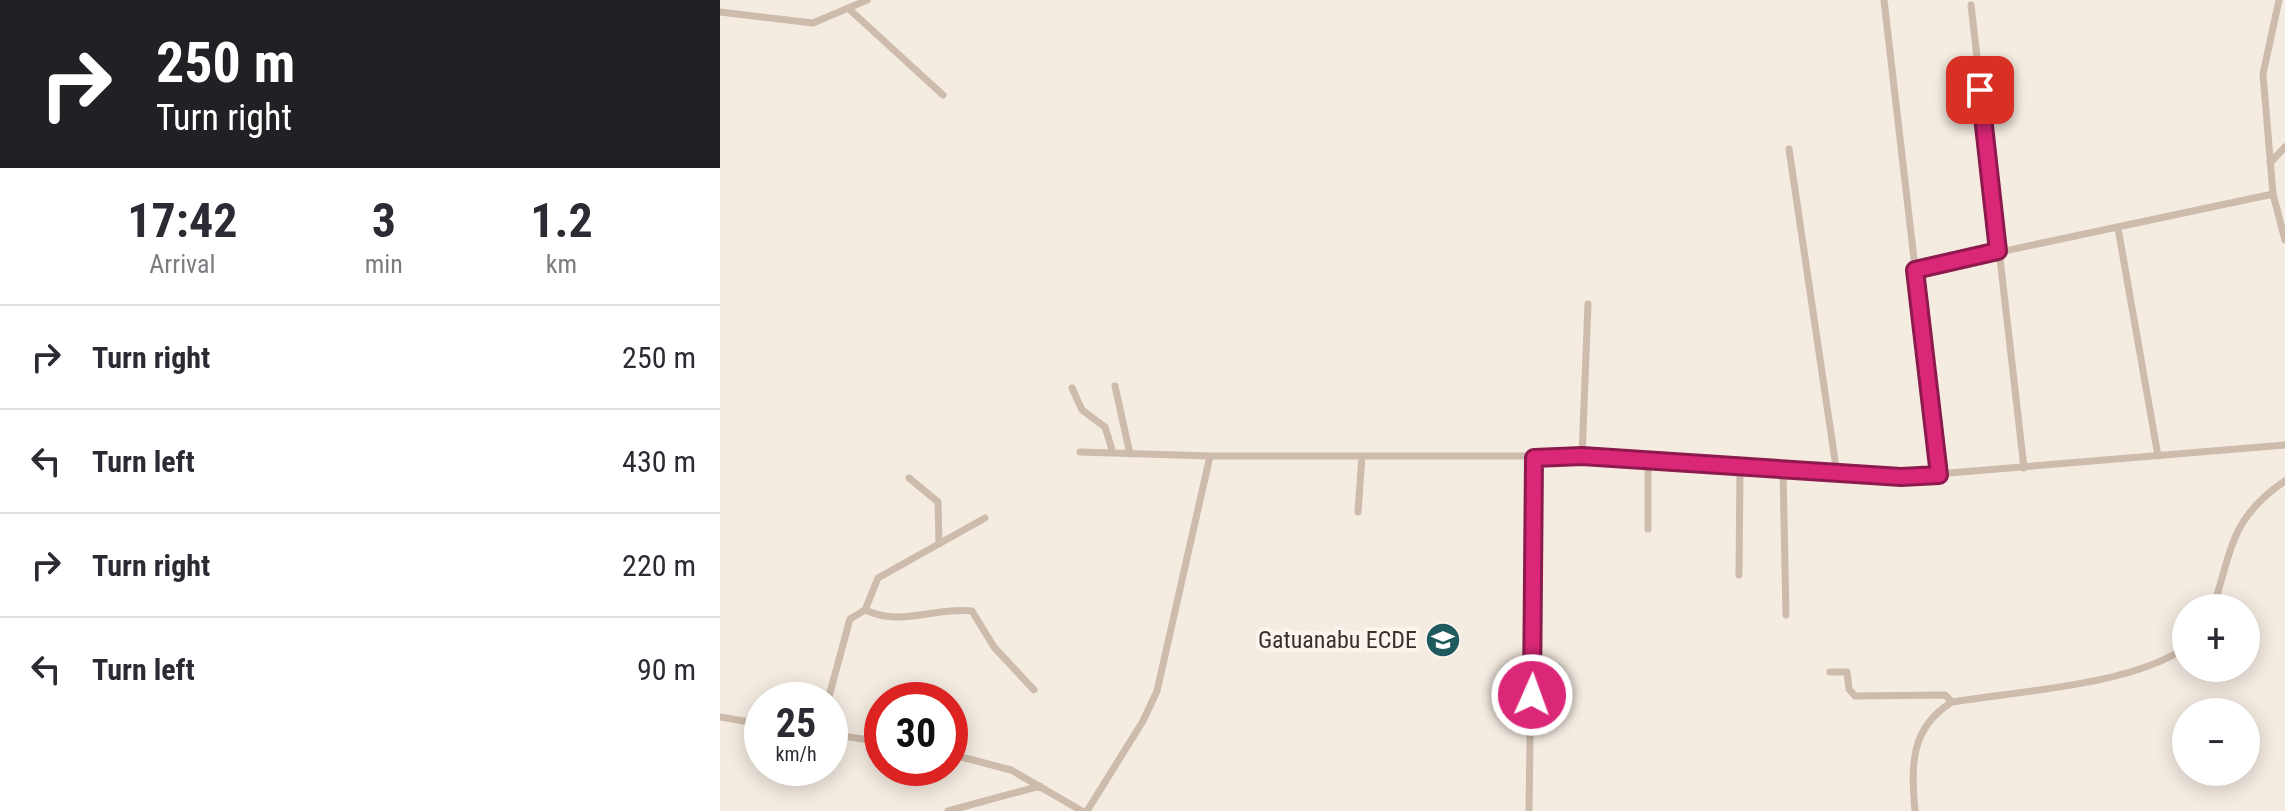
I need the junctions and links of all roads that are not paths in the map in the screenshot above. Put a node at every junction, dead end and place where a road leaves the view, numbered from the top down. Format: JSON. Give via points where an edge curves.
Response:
{"nodes":[{"id":1,"x":867,"y":0,"type":"edge"},
{"id":2,"x":1884,"y":0,"type":"edge"},
{"id":3,"x":2279,"y":0,"type":"edge"},
{"id":4,"x":1971,"y":5,"type":"dead end"},
{"id":5,"x":849,"y":9,"type":"junction"},
{"id":6,"x":720,"y":12,"type":"edge"},
{"id":7,"x":943,"y":95,"type":"dead end"},
{"id":8,"x":2285,"y":147,"type":"edge"},
{"id":9,"x":1789,"y":149,"type":"dead end"},
{"id":10,"x":2270,"y":163,"type":"junction"},
{"id":11,"x":2273,"y":194,"type":"junction"},
{"id":12,"x":2118,"y":228,"type":"junction"},
{"id":13,"x":2285,"y":240,"type":"edge"},
{"id":14,"x":1998,"y":251,"type":"junction"},
{"id":15,"x":1915,"y":270,"type":"junction"},
{"id":16,"x":1588,"y":304,"type":"dead end"},
{"id":17,"x":1115,"y":386,"type":"dead end"},
{"id":18,"x":1072,"y":388,"type":"dead end"},
{"id":19,"x":2285,"y":445,"type":"edge"},
{"id":20,"x":1080,"y":452,"type":"dead end"},
{"id":21,"x":1113,"y":453,"type":"junction"},
{"id":22,"x":1130,"y":454,"type":"junction"},
{"id":23,"x":1210,"y":456,"type":"junction"},
{"id":24,"x":1362,"y":456,"type":"junction"},
{"id":25,"x":1582,"y":456,"type":"junction"},
{"id":26,"x":2158,"y":456,"type":"junction"},
{"id":27,"x":1534,"y":458,"type":"junction"},
{"id":28,"x":1648,"y":461,"type":"junction"},
{"id":29,"x":1740,"y":468,"type":"junction"},
{"id":30,"x":2024,"y":468,"type":"junction"},
{"id":31,"x":1783,"y":470,"type":"junction"},
{"id":32,"x":1837,"y":474,"type":"junction"},
{"id":33,"x":1939,"y":475,"type":"junction"},
{"id":34,"x":909,"y":478,"type":"dead end"},
{"id":35,"x":2285,"y":481,"type":"edge"},
{"id":36,"x":1358,"y":512,"type":"dead end"},
{"id":37,"x":985,"y":518,"type":"dead end"},
{"id":38,"x":1648,"y":529,"type":"dead end"},
{"id":39,"x":939,"y":544,"type":"junction"},
{"id":40,"x":1739,"y":575,"type":"dead end"},
{"id":41,"x":2217,"y":594,"type":"edge"},
{"id":42,"x":865,"y":610,"type":"junction"},
{"id":43,"x":1786,"y":615,"type":"dead end"},
{"id":44,"x":2172,"y":656,"type":"edge"},
{"id":45,"x":1830,"y":672,"type":"dead end"},
{"id":46,"x":833,"y":682,"type":"edge"},
{"id":47,"x":1034,"y":690,"type":"dead end"},
{"id":48,"x":1952,"y":702,"type":"junction"},
{"id":49,"x":720,"y":717,"type":"edge"},
{"id":50,"x":744,"y":721,"type":"edge"},
{"id":51,"x":968,"y":759,"type":"edge"},
{"id":52,"x":1040,"y":786,"type":"junction"},
{"id":53,"x":948,"y":811,"type":"edge"},
{"id":54,"x":1085,"y":811,"type":"edge"},
{"id":55,"x":1529,"y":811,"type":"edge"},
{"id":56,"x":1915,"y":811,"type":"edge"}],
"edges":[{"from":1,"to":5,"type":"street"},
{"from":2,"to":15,"type":"street"},
{"from":3,"to":10,"type":"street","via":[[2263,74]]},
{"from":4,"to":14,"type":"street"},
{"from":5,"to":6,"type":"street","via":[[803,23]]},
{"from":5,"to":7,"type":"street"},
{"from":8,"to":10,"type":"street"},
{"from":9,"to":32,"type":"street"},
{"from":10,"to":11,"type":"street"},
{"from":11,"to":12,"type":"street"},
{"from":11,"to":13,"type":"street"},
{"from":12,"to":14,"type":"street"},
{"from":12,"to":26,"type":"street"},
{"from":14,"to":15,"type":"street"},
{"from":14,"to":30,"type":"street"},
{"from":15,"to":33,"type":"street"},
{"from":16,"to":25,"type":"street"},
{"from":17,"to":22,"type":"street"},
{"from":18,"to":21,"type":"street","via":[[1082,410],[1105,427]]},
{"from":19,"to":26,"type":"street"},
{"from":20,"to":21,"type":"street"},
{"from":21,"to":22,"type":"street"},
{"from":22,"to":23,"type":"street"},
{"from":23,"to":24,"type":"street"},
{"from":23,"to":54,"type":"street","via":[[1157,691]]},
{"from":24,"to":27,"type":"street"},
{"from":24,"to":36,"type":"street"},
{"from":25,"to":27,"type":"street"},
{"from":25,"to":28,"type":"street"},
{"from":26,"to":30,"type":"street"},
{"from":27,"to":55,"type":"street"},
{"from":28,"to":29,"type":"street"},
{"from":28,"to":38,"type":"street"},
{"from":29,"to":31,"type":"street"},
{"from":29,"to":40,"type":"street"},
{"from":30,"to":33,"type":"street"},
{"from":31,"to":32,"type":"street"},
{"from":31,"to":43,"type":"street"},
{"from":32,"to":33,"type":"street"},
{"from":34,"to":39,"type":"street","via":[[938,502]]},
{"from":35,"to":41,"type":"street","via":[[2245,515]]},
{"from":37,"to":39,"type":"street"},
{"from":39,"to":42,"type":"street","via":[[878,578]]},
{"from":42,"to":46,"type":"street","via":[[850,619]]},
{"from":42,"to":47,"type":"street","via":[[886,619],[972,611],[994,647]]},
{"from":44,"to":48,"type":"street","via":[[2120,675]]},
{"from":45,"to":48,"type":"street","via":[[1847,672],[1855,696],[1945,695]]},
{"from":48,"to":56,"type":"street","via":[[1929,718],[1919,736]]},
{"from":49,"to":50,"type":"street"},
{"from":51,"to":52,"type":"street","via":[[1011,770]]},
{"from":52,"to":53,"type":"street"},
{"from":52,"to":54,"type":"street"}]}
